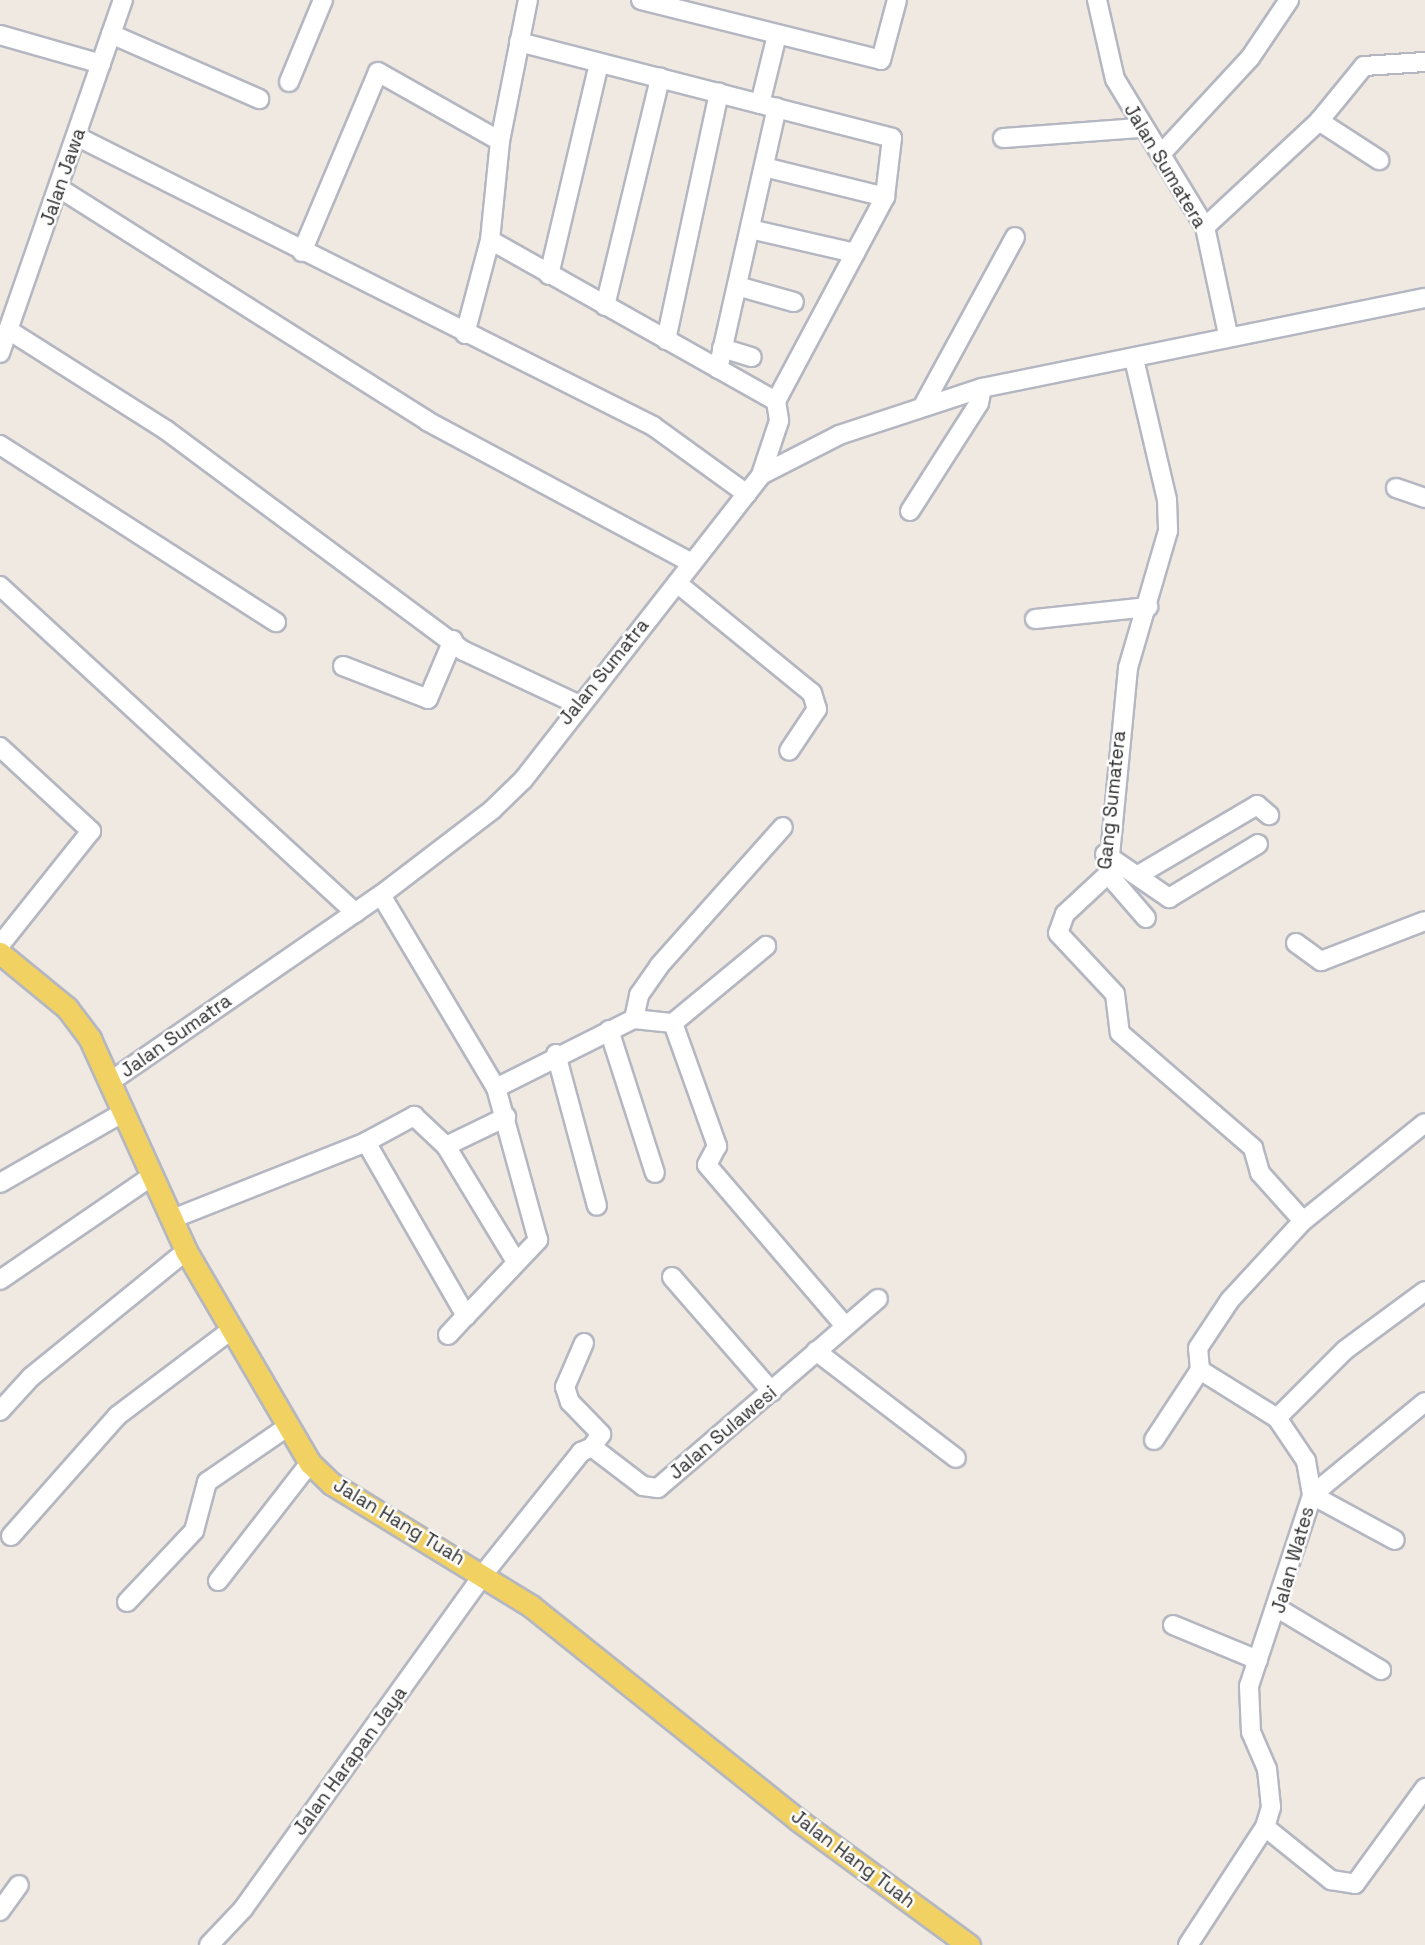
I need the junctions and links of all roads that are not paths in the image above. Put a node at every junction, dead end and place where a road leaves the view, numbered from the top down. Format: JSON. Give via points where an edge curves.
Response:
{"nodes":[{"id":1,"x":123,"y":0,"type":"edge"},
{"id":2,"x":323,"y":0,"type":"edge"},
{"id":3,"x":528,"y":0,"type":"edge"},
{"id":4,"x":641,"y":0,"type":"edge"},
{"id":5,"x":897,"y":0,"type":"edge"},
{"id":6,"x":1097,"y":0,"type":"edge"},
{"id":7,"x":1289,"y":0,"type":"edge"},
{"id":8,"x":667,"y":3,"type":"edge"},
{"id":9,"x":111,"y":34,"type":"junction"},
{"id":10,"x":0,"y":35,"type":"edge"},
{"id":11,"x":777,"y":35,"type":"junction"},
{"id":12,"x":519,"y":42,"type":"junction"},
{"id":13,"x":1425,"y":62,"type":"edge"},
{"id":14,"x":599,"y":63,"type":"junction"},
{"id":15,"x":101,"y":64,"type":"junction"},
{"id":16,"x":660,"y":78,"type":"junction"},
{"id":17,"x":289,"y":82,"type":"dead end"},
{"id":18,"x":719,"y":93,"type":"junction"},
{"id":19,"x":259,"y":99,"type":"dead end"},
{"id":20,"x":769,"y":106,"type":"junction"},
{"id":21,"x":1319,"y":121,"type":"junction"},
{"id":22,"x":1140,"y":128,"type":"junction"},
{"id":23,"x":78,"y":137,"type":"junction"},
{"id":24,"x":1003,"y":138,"type":"dead end"},
{"id":25,"x":500,"y":141,"type":"junction"},
{"id":26,"x":1161,"y":154,"type":"junction"},
{"id":27,"x":1378,"y":160,"type":"dead end"},
{"id":28,"x":764,"y":167,"type":"junction"},
{"id":29,"x":59,"y":188,"type":"junction"},
{"id":30,"x":885,"y":197,"type":"junction"},
{"id":31,"x":1205,"y":227,"type":"junction"},
{"id":32,"x":750,"y":229,"type":"junction"},
{"id":33,"x":1015,"y":237,"type":"dead end"},
{"id":34,"x":490,"y":240,"type":"junction"},
{"id":35,"x":302,"y":252,"type":"junction"},
{"id":36,"x":855,"y":253,"type":"junction"},
{"id":37,"x":549,"y":275,"type":"junction"},
{"id":38,"x":737,"y":286,"type":"junction"},
{"id":39,"x":1425,"y":298,"type":"edge"},
{"id":40,"x":794,"y":302,"type":"dead end"},
{"id":41,"x":605,"y":306,"type":"junction"},
{"id":42,"x":10,"y":331,"type":"junction"},
{"id":43,"x":465,"y":334,"type":"junction"},
{"id":44,"x":1228,"y":334,"type":"junction"},
{"id":45,"x":666,"y":340,"type":"junction"},
{"id":46,"x":722,"y":348,"type":"junction"},
{"id":47,"x":0,"y":353,"type":"edge"},
{"id":48,"x":752,"y":356,"type":"dead end"},
{"id":49,"x":1134,"y":359,"type":"junction"},
{"id":50,"x":718,"y":369,"type":"junction"},
{"id":51,"x":982,"y":388,"type":"junction"},
{"id":52,"x":776,"y":401,"type":"junction"},
{"id":53,"x":924,"y":404,"type":"junction"},
{"id":54,"x":0,"y":445,"type":"edge"},
{"id":55,"x":761,"y":475,"type":"junction"},
{"id":56,"x":1396,"y":488,"type":"dead end"},
{"id":57,"x":747,"y":494,"type":"junction"},
{"id":58,"x":1425,"y":498,"type":"edge"},
{"id":59,"x":910,"y":511,"type":"dead end"},
{"id":60,"x":692,"y":563,"type":"junction"},
{"id":61,"x":677,"y":583,"type":"junction"},
{"id":62,"x":0,"y":586,"type":"edge"},
{"id":63,"x":1148,"y":607,"type":"junction"},
{"id":64,"x":1035,"y":619,"type":"dead end"},
{"id":65,"x":276,"y":622,"type":"dead end"},
{"id":66,"x":453,"y":640,"type":"junction"},
{"id":67,"x":343,"y":666,"type":"dead end"},
{"id":68,"x":576,"y":704,"type":"junction"},
{"id":69,"x":0,"y":747,"type":"edge"},
{"id":70,"x":789,"y":751,"type":"dead end"},
{"id":71,"x":1269,"y":815,"type":"dead end"},
{"id":72,"x":783,"y":827,"type":"dead end"},
{"id":73,"x":1258,"y":844,"type":"dead end"},
{"id":74,"x":1105,"y":854,"type":"junction"},
{"id":75,"x":1108,"y":874,"type":"junction"},
{"id":76,"x":1140,"y":874,"type":"junction"},
{"id":77,"x":381,"y":895,"type":"junction"},
{"id":78,"x":355,"y":913,"type":"junction"},
{"id":79,"x":1146,"y":918,"type":"dead end"},
{"id":80,"x":1425,"y":921,"type":"edge"},
{"id":81,"x":1296,"y":943,"type":"dead end"},
{"id":82,"x":0,"y":944,"type":"edge"},
{"id":83,"x":766,"y":946,"type":"dead end"},
{"id":84,"x":0,"y":953,"type":"edge"},
{"id":85,"x":634,"y":1019,"type":"junction"},
{"id":86,"x":673,"y":1023,"type":"junction"},
{"id":87,"x":610,"y":1030,"type":"junction"},
{"id":88,"x":556,"y":1054,"type":"junction"},
{"id":89,"x":111,"y":1081,"type":"junction"},
{"id":90,"x":496,"y":1088,"type":"junction"},
{"id":91,"x":124,"y":1112,"type":"junction"},
{"id":92,"x":506,"y":1117,"type":"junction"},
{"id":93,"x":1425,"y":1123,"type":"edge"},
{"id":94,"x":366,"y":1143,"type":"junction"},
{"id":95,"x":446,"y":1146,"type":"junction"},
{"id":96,"x":654,"y":1173,"type":"dead end"},
{"id":97,"x":152,"y":1176,"type":"junction"},
{"id":98,"x":0,"y":1184,"type":"edge"},
{"id":99,"x":597,"y":1206,"type":"dead end"},
{"id":100,"x":172,"y":1219,"type":"junction"},
{"id":101,"x":1303,"y":1221,"type":"junction"},
{"id":102,"x":186,"y":1251,"type":"junction"},
{"id":103,"x":515,"y":1260,"type":"junction"},
{"id":104,"x":672,"y":1277,"type":"dead end"},
{"id":105,"x":0,"y":1280,"type":"edge"},
{"id":106,"x":1425,"y":1291,"type":"edge"},
{"id":107,"x":878,"y":1299,"type":"dead end"},
{"id":108,"x":466,"y":1316,"type":"junction"},
{"id":109,"x":845,"y":1325,"type":"junction"},
{"id":110,"x":230,"y":1331,"type":"junction"},
{"id":111,"x":449,"y":1335,"type":"dead end"},
{"id":112,"x":584,"y":1343,"type":"dead end"},
{"id":113,"x":816,"y":1351,"type":"junction"},
{"id":114,"x":1200,"y":1370,"type":"junction"},
{"id":115,"x":772,"y":1392,"type":"junction"},
{"id":116,"x":1425,"y":1402,"type":"edge"},
{"id":117,"x":0,"y":1411,"type":"edge"},
{"id":118,"x":1277,"y":1418,"type":"junction"},
{"id":119,"x":287,"y":1427,"type":"junction"},
{"id":120,"x":1154,"y":1440,"type":"dead end"},
{"id":121,"x":592,"y":1447,"type":"junction"},
{"id":122,"x":956,"y":1458,"type":"dead end"},
{"id":123,"x":310,"y":1463,"type":"junction"},
{"id":124,"x":1312,"y":1496,"type":"junction"},
{"id":125,"x":11,"y":1536,"type":"dead end"},
{"id":126,"x":1395,"y":1540,"type":"dead end"},
{"id":127,"x":485,"y":1572,"type":"junction"},
{"id":128,"x":218,"y":1581,"type":"dead end"},
{"id":129,"x":127,"y":1602,"type":"dead end"},
{"id":130,"x":1279,"y":1609,"type":"junction"},
{"id":131,"x":1173,"y":1625,"type":"dead end"},
{"id":132,"x":1258,"y":1660,"type":"junction"},
{"id":133,"x":1381,"y":1670,"type":"dead end"},
{"id":134,"x":1425,"y":1788,"type":"edge"},
{"id":135,"x":1265,"y":1827,"type":"junction"},
{"id":136,"x":19,"y":1885,"type":"dead end"},
{"id":137,"x":0,"y":1911,"type":"edge"},
{"id":138,"x":209,"y":1945,"type":"edge"},
{"id":139,"x":969,"y":1945,"type":"edge"},
{"id":140,"x":1188,"y":1945,"type":"edge"}],
"edges":[{"from":1,"to":9,"type":"street","name":"Jalan Jawa"},
{"from":2,"to":17,"type":"street"},
{"from":3,"to":12,"type":"street"},
{"from":4,"to":8,"type":"street"},
{"from":5,"to":11,"type":"street","via":[[884,59]]},
{"from":6,"to":22,"type":"street","name":"Jalan Sumatera","via":[[1108,64]]},
{"from":7,"to":26,"type":"street","via":[[1250,58]]},
{"from":8,"to":11,"type":"street"},
{"from":9,"to":15,"type":"street","name":"Jalan Jawa"},
{"from":9,"to":19,"type":"street"},
{"from":10,"to":15,"type":"street"},
{"from":11,"to":20,"type":"street"},
{"from":12,"to":14,"type":"street"},
{"from":12,"to":25,"type":"street"},
{"from":13,"to":21,"type":"street","via":[[1364,66]]},
{"from":14,"to":16,"type":"street"},
{"from":14,"to":37,"type":"street"},
{"from":15,"to":23,"type":"street","name":"Jalan Jawa"},
{"from":16,"to":18,"type":"street"},
{"from":16,"to":41,"type":"street"},
{"from":18,"to":20,"type":"street"},
{"from":18,"to":45,"type":"street"},
{"from":20,"to":28,"type":"street"},
{"from":20,"to":30,"type":"street","via":[[892,138]]},
{"from":21,"to":27,"type":"street"},
{"from":21,"to":31,"type":"street"},
{"from":22,"to":24,"type":"street"},
{"from":22,"to":26,"type":"street","name":"Jalan Sumatera"},
{"from":23,"to":29,"type":"street","name":"Jalan Jawa"},
{"from":23,"to":35,"type":"street","via":[[170,178]]},
{"from":25,"to":34,"type":"street"},
{"from":25,"to":35,"type":"street","via":[[378,72]]},
{"from":26,"to":31,"type":"street","name":"Jalan Sumatera"},
{"from":28,"to":30,"type":"street"},
{"from":28,"to":32,"type":"street"},
{"from":29,"to":42,"type":"street","name":"Jalan Jawa"},
{"from":29,"to":60,"type":"street","via":[[427,421]]},
{"from":30,"to":36,"type":"street"},
{"from":31,"to":44,"type":"street","name":"Jalan Sumatera"},
{"from":32,"to":36,"type":"street"},
{"from":32,"to":38,"type":"street"},
{"from":33,"to":53,"type":"street"},
{"from":34,"to":37,"type":"street"},
{"from":34,"to":43,"type":"street"},
{"from":35,"to":43,"type":"street"},
{"from":36,"to":52,"type":"street"},
{"from":37,"to":41,"type":"street"},
{"from":38,"to":40,"type":"street"},
{"from":38,"to":46,"type":"street"},
{"from":39,"to":44,"type":"street","name":"Jalan Sumatra"},
{"from":41,"to":45,"type":"street"},
{"from":42,"to":47,"type":"street","name":"Jalan Jawa"},
{"from":42,"to":66,"type":"street","via":[[166,429]]},
{"from":43,"to":57,"type":"street","via":[[653,426]]},
{"from":44,"to":49,"type":"street","name":"Jalan Sumatra"},
{"from":45,"to":50,"type":"street"},
{"from":46,"to":48,"type":"street"},
{"from":46,"to":50,"type":"street"},
{"from":49,"to":51,"type":"street","name":"Jalan Sumatra"},
{"from":49,"to":63,"type":"street","name":"Gang Sumatera","via":[[1167,500],[1168,531]]},
{"from":50,"to":52,"type":"street"},
{"from":51,"to":53,"type":"street","name":"Jalan Sumatra"},
{"from":51,"to":59,"type":"street","via":[[979,403]]},
{"from":52,"to":55,"type":"street","via":[[779,421]]},
{"from":53,"to":55,"type":"street","name":"Jalan Sumatra","via":[[839,435]]},
{"from":54,"to":65,"type":"street"},
{"from":55,"to":57,"type":"street","name":"Jalan Sumatra"},
{"from":56,"to":58,"type":"street"},
{"from":57,"to":60,"type":"street","name":"Jalan Sumatra"},
{"from":60,"to":61,"type":"street","name":"Jalan Sumatra"},
{"from":61,"to":68,"type":"street","name":"Jalan Sumatra"},
{"from":61,"to":70,"type":"street","via":[[812,693],[817,709]]},
{"from":62,"to":78,"type":"street"},
{"from":63,"to":64,"type":"street"},
{"from":63,"to":74,"type":"street","name":"Gang Sumatera","via":[[1128,668]]},
{"from":66,"to":67,"type":"street","via":[[428,699]]},
{"from":66,"to":68,"type":"street"},
{"from":68,"to":77,"type":"street","name":"Jalan Sumatra","via":[[523,780]]},
{"from":69,"to":82,"type":"street","via":[[91,831]]},
{"from":71,"to":76,"type":"street","via":[[1257,804]]},
{"from":72,"to":85,"type":"street","via":[[659,966],[639,995]]},
{"from":73,"to":76,"type":"street","via":[[1169,898]]},
{"from":74,"to":75,"type":"street","name":"Gang Sumatera"},
{"from":74,"to":76,"type":"street"},
{"from":75,"to":79,"type":"street"},
{"from":75,"to":101,"type":"street","name":"Gang Sumatera","via":[[1060,920],[1061,938],[1115,994],[1120,1032],[1258,1143],[1260,1173]]},
{"from":77,"to":78,"type":"street","name":"Jalan Sumatra"},
{"from":77,"to":90,"type":"street"},
{"from":78,"to":89,"type":"street","name":"Jalan Sumatra"},
{"from":80,"to":81,"type":"street","via":[[1321,961]]},
{"from":83,"to":86,"type":"street"},
{"from":84,"to":89,"type":"main road","name":"Jalan Hang Tuah","via":[[67,1008]]},
{"from":85,"to":86,"type":"street"},
{"from":85,"to":87,"type":"street"},
{"from":86,"to":109,"type":"street","via":[[717,1146],[707,1165]]},
{"from":87,"to":88,"type":"street"},
{"from":87,"to":96,"type":"street"},
{"from":88,"to":90,"type":"street"},
{"from":88,"to":99,"type":"street"},
{"from":89,"to":91,"type":"main road","name":"Jalan Hang Tuah"},
{"from":90,"to":92,"type":"street"},
{"from":91,"to":97,"type":"main road","name":"Jalan Hang Tuah"},
{"from":91,"to":98,"type":"street"},
{"from":92,"to":95,"type":"street"},
{"from":92,"to":103,"type":"street","via":[[538,1240]]},
{"from":93,"to":101,"type":"street"},
{"from":94,"to":95,"type":"street","via":[[414,1116]]},
{"from":94,"to":100,"type":"street"},
{"from":94,"to":108,"type":"street"},
{"from":95,"to":103,"type":"street"},
{"from":97,"to":100,"type":"main road","name":"Jalan Hang Tuah"},
{"from":97,"to":105,"type":"street"},
{"from":100,"to":102,"type":"main road","name":"Jalan Hang Tuah"},
{"from":101,"to":114,"type":"street","via":[[1230,1300],[1198,1348]]},
{"from":102,"to":110,"type":"main road","name":"Jalan Hang Tuah"},
{"from":102,"to":117,"type":"street","via":[[31,1377]]},
{"from":103,"to":108,"type":"street"},
{"from":104,"to":115,"type":"street"},
{"from":106,"to":118,"type":"street","via":[[1345,1350]]},
{"from":107,"to":109,"type":"street","name":"Jalan Sulawesi"},
{"from":108,"to":111,"type":"street"},
{"from":109,"to":113,"type":"street","name":"Jalan Sulawesi"},
{"from":110,"to":119,"type":"main road","name":"Jalan Hang Tuah"},
{"from":110,"to":125,"type":"street","via":[[117,1416]]},
{"from":112,"to":121,"type":"street","via":[[565,1387],[570,1402],[601,1434]]},
{"from":113,"to":115,"type":"street","name":"Jalan Sulawesi"},
{"from":113,"to":122,"type":"street"},
{"from":114,"to":118,"type":"street","name":"Jalan Wates"},
{"from":114,"to":120,"type":"street"},
{"from":115,"to":121,"type":"street","name":"Jalan Sulawesi","via":[[658,1488],[643,1486]]},
{"from":116,"to":124,"type":"street"},
{"from":118,"to":124,"type":"street","name":"Jalan Wates","via":[[1306,1461]]},
{"from":119,"to":123,"type":"main road","name":"Jalan Hang Tuah"},
{"from":119,"to":129,"type":"street","via":[[206,1482],[194,1531]]},
{"from":121,"to":127,"type":"street","via":[[580,1452]]},
{"from":123,"to":127,"type":"main road","name":"Jalan Hang Tuah","via":[[404,1529]]},
{"from":123,"to":128,"type":"street"},
{"from":124,"to":126,"type":"street"},
{"from":124,"to":130,"type":"street","name":"Jalan Wates"},
{"from":127,"to":138,"type":"street","name":"Jalan Harapan Jaya","via":[[243,1909]]},
{"from":127,"to":139,"type":"main road","name":"Jalan Hang Tuah","via":[[634,1683],[798,1820]]},
{"from":130,"to":132,"type":"street","name":"Jalan Wates"},
{"from":130,"to":133,"type":"street"},
{"from":131,"to":132,"type":"street"},
{"from":132,"to":135,"type":"street","name":"Jalan Wates","via":[[1247,1703],[1272,1793]]},
{"from":134,"to":135,"type":"street","via":[[1355,1884],[1331,1880]]},
{"from":135,"to":140,"type":"street","name":"Jalan Wates"},
{"from":136,"to":137,"type":"street"}]}
